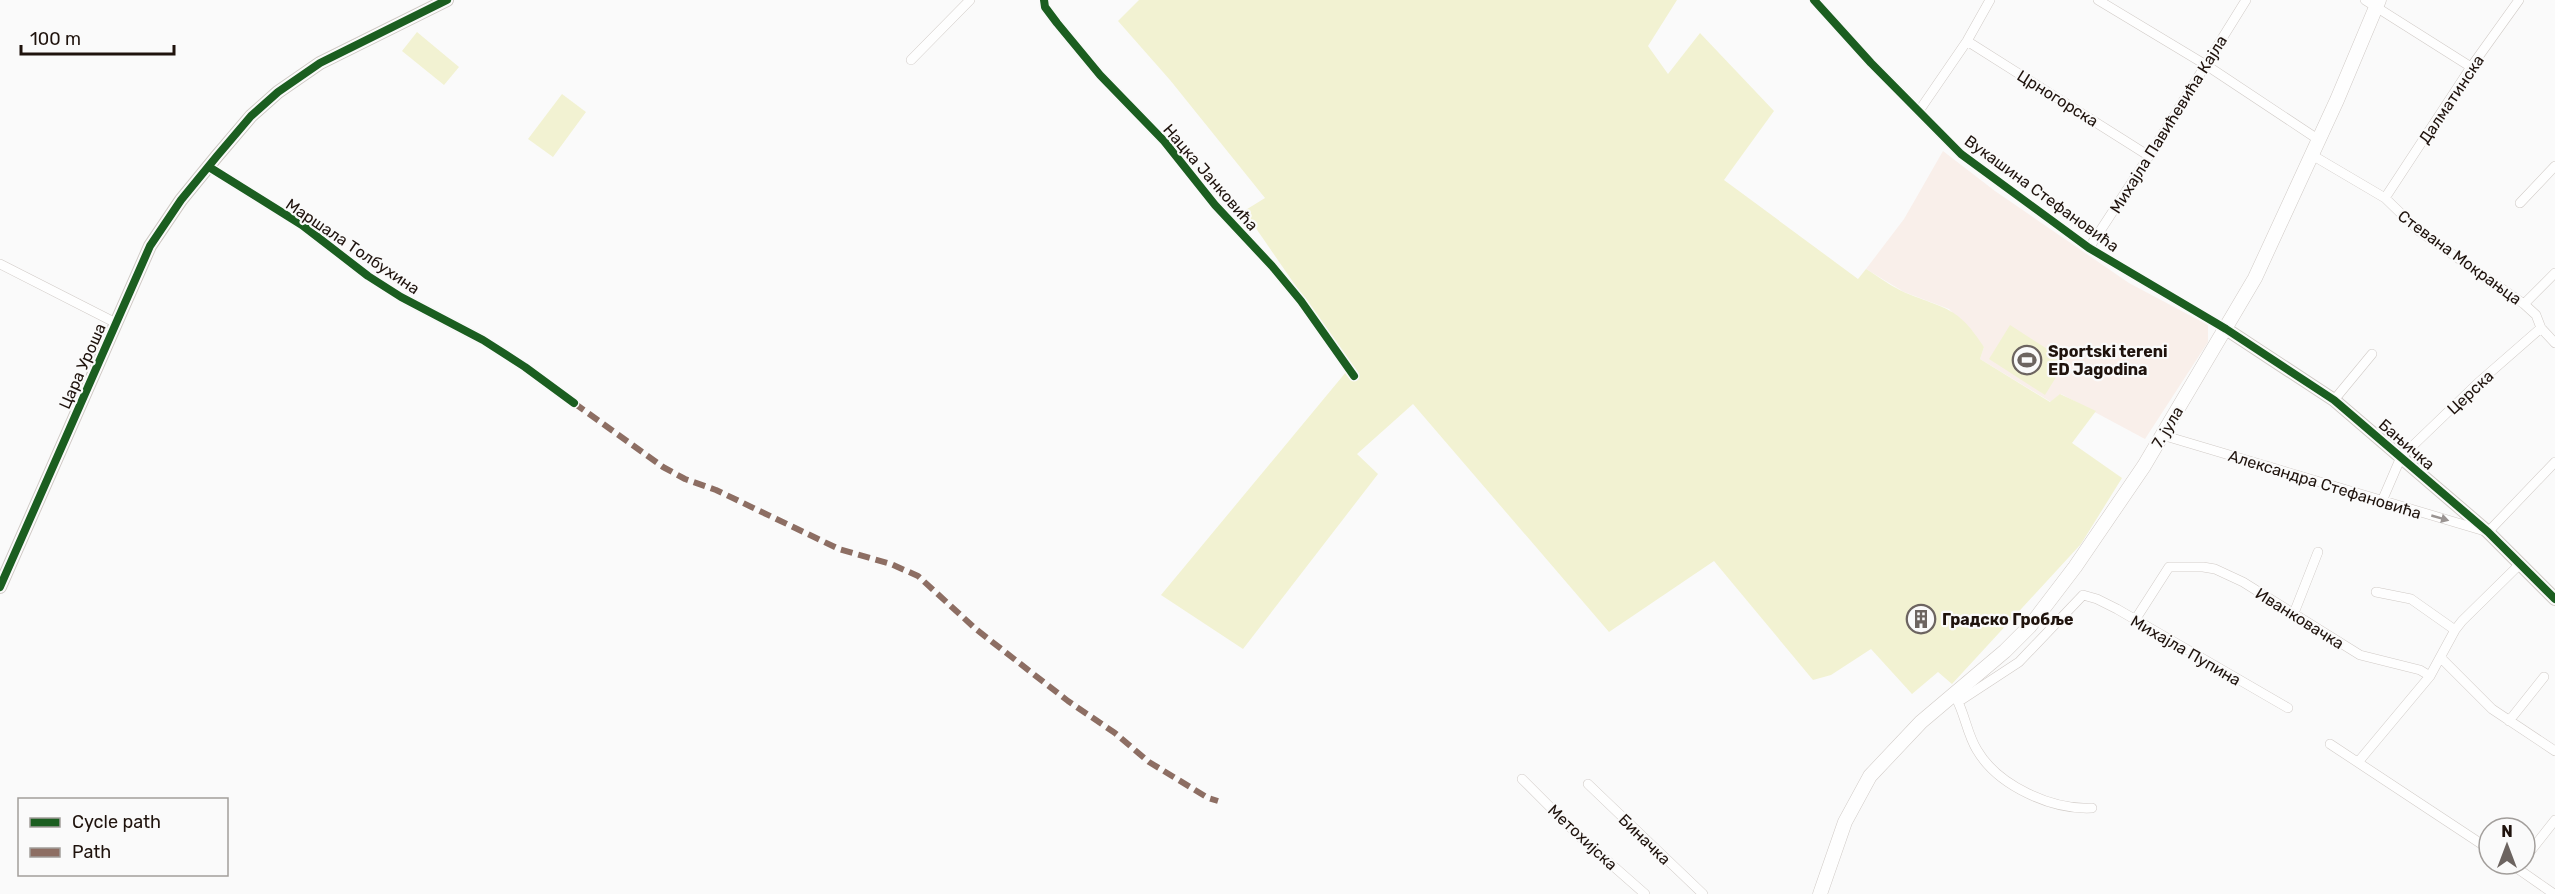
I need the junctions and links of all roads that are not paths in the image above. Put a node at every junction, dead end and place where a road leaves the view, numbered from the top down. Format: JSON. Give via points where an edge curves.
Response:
{"nodes":[{"id":1,"x":447,"y":0,"type":"edge"},
{"id":2,"x":970,"y":0,"type":"edge"},
{"id":3,"x":1044,"y":0,"type":"edge"},
{"id":4,"x":1814,"y":0,"type":"edge"},
{"id":5,"x":1990,"y":0,"type":"edge"},
{"id":6,"x":2098,"y":0,"type":"edge"},
{"id":7,"x":2246,"y":0,"type":"edge"},
{"id":8,"x":2519,"y":0,"type":"edge"},
{"id":9,"x":2374,"y":2,"type":"edge"},
{"id":10,"x":1967,"y":41,"type":"junction"},
{"id":11,"x":911,"y":60,"type":"dead end"},
{"id":12,"x":2206,"y":65,"type":"junction"},
{"id":13,"x":2471,"y":67,"type":"junction"},
{"id":14,"x":1919,"y":111,"type":"junction"},
{"id":15,"x":2319,"y":140,"type":"junction"},
{"id":16,"x":2312,"y":155,"type":"junction"},
{"id":17,"x":2149,"y":156,"type":"junction"},
{"id":18,"x":2555,"y":166,"type":"edge"},
{"id":19,"x":209,"y":167,"type":"junction"},
{"id":20,"x":2385,"y":198,"type":"junction"},
{"id":21,"x":2520,"y":203,"type":"dead end"},
{"id":22,"x":2089,"y":248,"type":"junction"},
{"id":23,"x":0,"y":264,"type":"edge"},
{"id":24,"x":2555,"y":273,"type":"edge"},
{"id":25,"x":2524,"y":304,"type":"junction"},
{"id":26,"x":116,"y":323,"type":"junction"},
{"id":27,"x":2541,"y":328,"type":"junction"},
{"id":28,"x":2226,"y":329,"type":"junction"},
{"id":29,"x":2555,"y":343,"type":"edge"},
{"id":30,"x":2372,"y":354,"type":"dead end"},
{"id":31,"x":1354,"y":376,"type":"dead end"},
{"id":32,"x":2334,"y":400,"type":"junction"},
{"id":33,"x":574,"y":403,"type":"dead end"},
{"id":34,"x":2162,"y":435,"type":"junction"},
{"id":35,"x":2401,"y":457,"type":"junction"},
{"id":36,"x":2555,"y":462,"type":"edge"},
{"id":37,"x":2382,"y":501,"type":"junction"},
{"id":38,"x":2488,"y":532,"type":"junction"},
{"id":39,"x":2318,"y":552,"type":"dead end"},
{"id":40,"x":2519,"y":565,"type":"junction"},
{"id":41,"x":0,"y":587,"type":"edge"},
{"id":42,"x":2376,"y":592,"type":"dead end"},
{"id":43,"x":2555,"y":599,"type":"edge"},
{"id":44,"x":2294,"y":613,"type":"junction"},
{"id":45,"x":2135,"y":620,"type":"junction"},
{"id":46,"x":2455,"y":630,"type":"junction"},
{"id":47,"x":2441,"y":658,"type":"junction"},
{"id":48,"x":2430,"y":676,"type":"junction"},
{"id":49,"x":2544,"y":677,"type":"dead end"},
{"id":50,"x":1955,"y":698,"type":"junction"},
{"id":51,"x":2288,"y":708,"type":"dead end"},
{"id":52,"x":2510,"y":721,"type":"junction"},
{"id":53,"x":2330,"y":744,"type":"dead end"},
{"id":54,"x":2555,"y":751,"type":"edge"},
{"id":55,"x":2359,"y":761,"type":"junction"},
{"id":56,"x":1522,"y":779,"type":"dead end"},
{"id":57,"x":1588,"y":784,"type":"dead end"},
{"id":58,"x":2092,"y":808,"type":"dead end"},
{"id":59,"x":2555,"y":820,"type":"edge"},
{"id":60,"x":2477,"y":841,"type":"edge"},
{"id":61,"x":2537,"y":843,"type":"edge"},
{"id":62,"x":2530,"y":876,"type":"edge"},
{"id":63,"x":1645,"y":894,"type":"edge"},
{"id":64,"x":1703,"y":894,"type":"edge"},
{"id":65,"x":1820,"y":894,"type":"edge"},
{"id":66,"x":2554,"y":894,"type":"edge"}],
"edges":[{"from":1,"to":19,"type":"street","name":"Цара Уроша","via":[[299,76],[251,116]]},
{"from":2,"to":11,"type":"street"},
{"from":3,"to":31,"type":"street","name":"Нацка Јанковића","via":[[1057,23],[1100,75],[1164,141],[1301,301]]},
{"from":4,"to":14,"type":"street","name":"Вукашина Стефановића"},
{"from":5,"to":10,"type":"street"},
{"from":6,"to":12,"type":"street"},
{"from":7,"to":12,"type":"street","name":"Михајла Павићевића Кајла"},
{"from":8,"to":13,"type":"street","name":"Далматинска"},
{"from":9,"to":13,"type":"street"},
{"from":9,"to":15,"type":"main road","name":"7. јула"},
{"from":10,"to":14,"type":"street"},
{"from":10,"to":17,"type":"street","name":"Црногорска"},
{"from":12,"to":15,"type":"street"},
{"from":12,"to":17,"type":"street","name":"Михајла Павићевића Кајла"},
{"from":13,"to":20,"type":"street","name":"Далматинска"},
{"from":14,"to":22,"type":"street","name":"Вукашина Стефановића","via":[[1961,154]]},
{"from":15,"to":16,"type":"main road","name":"7. јула"},
{"from":16,"to":20,"type":"street","name":"Стевана Мокрањца"},
{"from":16,"to":28,"type":"main road","name":"7. јула","via":[[2265,258]]},
{"from":17,"to":22,"type":"street","name":"Михајла Павићевића Кајла"},
{"from":18,"to":21,"type":"street"},
{"from":19,"to":26,"type":"street","name":"Цара Уроша","via":[[150,246]]},
{"from":19,"to":33,"type":"street","name":"Маршала Толбухина","via":[[302,225],[368,276],[483,340]]},
{"from":20,"to":25,"type":"street","name":"Стевана Мокрањца","via":[[2419,231]]},
{"from":22,"to":28,"type":"street","name":"Вукашина Стефановића"},
{"from":23,"to":26,"type":"street"},
{"from":24,"to":25,"type":"street"},
{"from":25,"to":27,"type":"street","name":"Стевана Мокрањца","via":[[2536,315]]},
{"from":26,"to":41,"type":"street","name":"Цара Уроша"},
{"from":27,"to":29,"type":"street","name":"Стевана Мокрањца"},
{"from":27,"to":35,"type":"street","name":"Церска"},
{"from":28,"to":32,"type":"street","name":"Бањичка"},
{"from":28,"to":34,"type":"main road","name":"7. јула"},
{"from":30,"to":32,"type":"street"},
{"from":32,"to":35,"type":"street","name":"Бањичка"},
{"from":34,"to":37,"type":"street","name":"Александра Стефановића"},
{"from":34,"to":50,"type":"main road","name":"7. јула","via":[[2106,524],[2044,610]]},
{"from":35,"to":37,"type":"street"},
{"from":35,"to":38,"type":"street","name":"Бањичка"},
{"from":36,"to":38,"type":"street"},
{"from":37,"to":38,"type":"street","name":"Александра Стефановића","one_way":true},
{"from":38,"to":40,"type":"street","name":"Бањичка"},
{"from":39,"to":44,"type":"street"},
{"from":40,"to":43,"type":"street","name":"Бањичка"},
{"from":40,"to":46,"type":"street"},
{"from":42,"to":46,"type":"street","via":[[2411,598]]},
{"from":44,"to":45,"type":"street","name":"Иванковачка","via":[[2215,569],[2169,567]]},
{"from":44,"to":48,"type":"street","name":"Иванковачка","via":[[2360,655]]},
{"from":45,"to":50,"type":"street","name":"Михајла Пупина","via":[[2083,595],[2019,662]]},
{"from":45,"to":51,"type":"street","name":"Михајла Пупина"},
{"from":46,"to":47,"type":"street"},
{"from":47,"to":48,"type":"street"},
{"from":47,"to":52,"type":"street","via":[[2492,709]]},
{"from":48,"to":55,"type":"street"},
{"from":49,"to":52,"type":"street"},
{"from":50,"to":58,"type":"street","via":[[1968,733],[1990,769],[2054,805]]},
{"from":50,"to":65,"type":"main road","name":"7. јула","via":[[1896,746],[1861,790],[1845,822]]},
{"from":52,"to":54,"type":"street"},
{"from":53,"to":55,"type":"street"},
{"from":55,"to":60,"type":"street"},
{"from":56,"to":63,"type":"street","name":"Метохијска"},
{"from":57,"to":64,"type":"street","name":"Биначка"},
{"from":59,"to":61,"type":"street"},
{"from":62,"to":66,"type":"street"}]}
